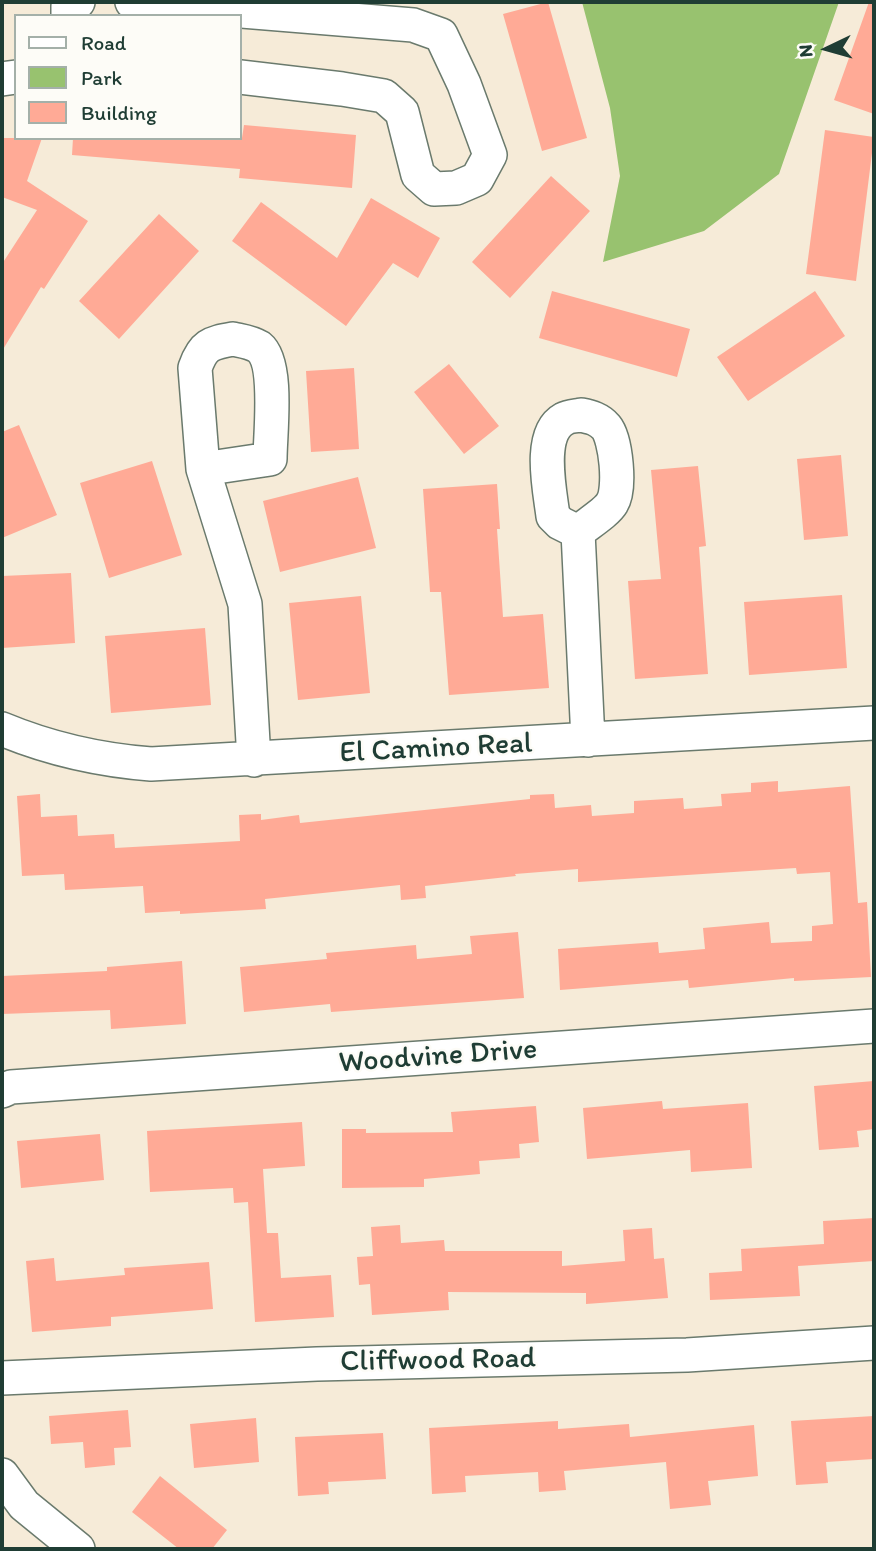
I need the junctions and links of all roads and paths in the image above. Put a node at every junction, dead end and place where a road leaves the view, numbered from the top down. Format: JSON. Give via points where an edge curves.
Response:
{"nodes":[{"id":1,"x":78,"y":2,"type":"edge"},
{"id":2,"x":132,"y":2,"type":"edge"},
{"id":3,"x":68,"y":14,"type":"edge"},
{"id":4,"x":242,"y":77,"type":"edge"},
{"id":5,"x":203,"y":469,"type":"dead end"},
{"id":6,"x":578,"y":532,"type":"dead end"},
{"id":7,"x":874,"y":723,"type":"edge"},
{"id":8,"x":2,"y":729,"type":"edge"},
{"id":9,"x":588,"y":740,"type":"junction"},
{"id":10,"x":254,"y":760,"type":"junction"},
{"id":11,"x":874,"y":1026,"type":"edge"},
{"id":12,"x":2,"y":1091,"type":"edge"},
{"id":13,"x":874,"y":1343,"type":"edge"},
{"id":14,"x":2,"y":1378,"type":"edge"},
{"id":15,"x":2,"y":1475,"type":"edge"},
{"id":16,"x":78,"y":1549,"type":"edge"}],
"edges":[{"from":1,"to":3,"type":"street","via":[[68,6]]},
{"from":2,"to":4,"type":"street","via":[[414,25],[441,35],[490,155],[477,179],[456,188],[434,189],[418,175],[402,112],[384,96]]},
{"from":5,"to":10,"type":"street","via":[[245,604]]},
{"from":6,"to":9,"type":"street"},
{"from":7,"to":9,"type":"street","name":"El Camino Real"},
{"from":8,"to":10,"type":"street","name":"El Camino Real","via":[[35,743],[112,761]]},
{"from":9,"to":10,"type":"street","name":"El Camino Real"},
{"from":11,"to":12,"type":"street","name":"Woodvine Drive"},
{"from":13,"to":14,"type":"street","name":"Cliffwood Road","via":[[687,1355]]},
{"from":15,"to":16,"type":"street","via":[[24,1505]]}]}
